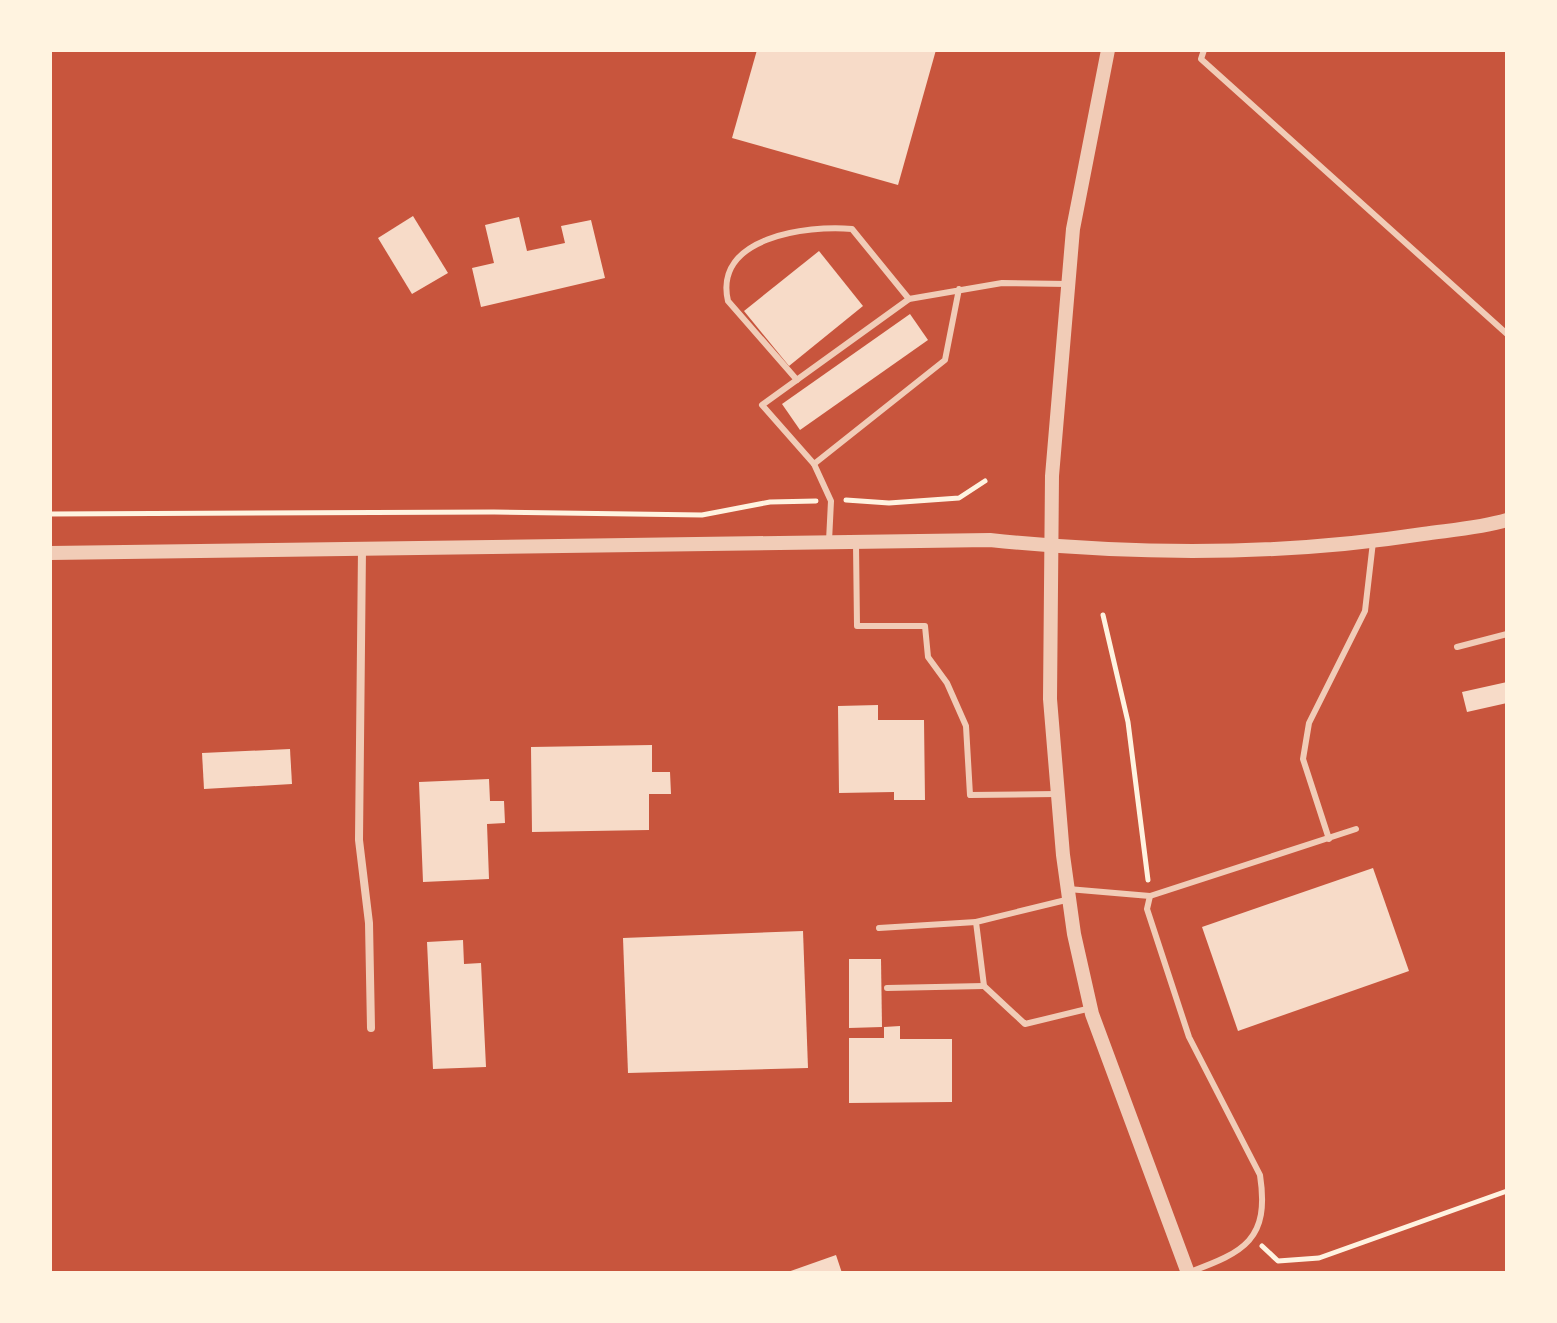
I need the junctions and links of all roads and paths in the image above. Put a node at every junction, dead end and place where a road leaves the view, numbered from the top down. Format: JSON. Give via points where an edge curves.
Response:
{"nodes":[{"id":1,"x":1108,"y":50,"type":"edge"},
{"id":2,"x":1204,"y":50,"type":"edge"},
{"id":3,"x":1068,"y":284,"type":"junction"},
{"id":4,"x":959,"y":289,"type":"junction"},
{"id":5,"x":909,"y":299,"type":"junction"},
{"id":6,"x":1507,"y":334,"type":"edge"},
{"id":7,"x":797,"y":380,"type":"junction"},
{"id":8,"x":814,"y":464,"type":"junction"},
{"id":9,"x":985,"y":481,"type":"dead end"},
{"id":10,"x":831,"y":501,"type":"junction"},
{"id":11,"x":50,"y":514,"type":"edge"},
{"id":12,"x":1507,"y":520,"type":"edge"},
{"id":13,"x":829,"y":542,"type":"junction"},
{"id":14,"x":856,"y":542,"type":"junction"},
{"id":15,"x":1373,"y":542,"type":"junction"},
{"id":16,"x":1049,"y":546,"type":"junction"},
{"id":17,"x":362,"y":549,"type":"junction"},
{"id":18,"x":50,"y":553,"type":"edge"},
{"id":19,"x":1103,"y":615,"type":"dead end"},
{"id":20,"x":1507,"y":634,"type":"edge"},
{"id":21,"x":1457,"y":647,"type":"dead end"},
{"id":22,"x":1057,"y":794,"type":"junction"},
{"id":23,"x":1356,"y":829,"type":"dead end"},
{"id":24,"x":1329,"y":839,"type":"junction"},
{"id":25,"x":1069,"y":894,"type":"junction"},
{"id":26,"x":1150,"y":896,"type":"junction"},
{"id":27,"x":976,"y":922,"type":"junction"},
{"id":28,"x":879,"y":928,"type":"dead end"},
{"id":29,"x":984,"y":986,"type":"junction"},
{"id":30,"x":887,"y":988,"type":"dead end"},
{"id":31,"x":1091,"y":1008,"type":"junction"},
{"id":32,"x":371,"y":1028,"type":"dead end"},
{"id":33,"x":1507,"y":1191,"type":"edge"},
{"id":34,"x":1253,"y":1237,"type":"junction"},
{"id":35,"x":1188,"y":1273,"type":"edge"}],
"edges":[{"from":1,"to":3,"type":"street","via":[[1073,229]]},
{"from":2,"to":6,"type":"lane","via":[[1201,59]]},
{"from":3,"to":4,"type":"lane","via":[[1002,283]]},
{"from":3,"to":16,"type":"street"},
{"from":4,"to":5,"type":"lane"},
{"from":4,"to":8,"type":"lane","via":[[945,360]]},
{"from":5,"to":7,"type":"lane"},
{"from":5,"to":7,"type":"lane","via":[[852,229],[804,230],[771,238],[745,252],[724,286],[728,301]]},
{"from":7,"to":8,"type":"lane","via":[[762,405]]},
{"from":8,"to":10,"type":"lane"},
{"from":9,"to":10,"type":"path","via":[[959,498]]},
{"from":10,"to":11,"type":"path","via":[[770,502],[702,515]]},
{"from":10,"to":13,"type":"lane"},
{"from":12,"to":15,"type":"street"},
{"from":13,"to":14,"type":"street"},
{"from":13,"to":17,"type":"street"},
{"from":14,"to":16,"type":"street","via":[[990,540]]},
{"from":14,"to":22,"type":"lane","via":[[857,626],[925,626],[928,657],[947,683],[966,726],[970,795]]},
{"from":15,"to":16,"type":"street","via":[[1279,550]]},
{"from":15,"to":24,"type":"lane","via":[[1365,611],[1309,723],[1303,759]]},
{"from":16,"to":22,"type":"street"},
{"from":17,"to":18,"type":"street"},
{"from":17,"to":32,"type":"street","via":[[359,840],[369,923]]},
{"from":19,"to":26,"type":"path","via":[[1128,722]]},
{"from":20,"to":21,"type":"lane"},
{"from":22,"to":25,"type":"street"},
{"from":23,"to":24,"type":"lane"},
{"from":24,"to":26,"type":"lane"},
{"from":25,"to":26,"type":"lane"},
{"from":25,"to":27,"type":"lane"},
{"from":25,"to":31,"type":"street"},
{"from":26,"to":34,"type":"lane","via":[[1147,909],[1189,1037],[1260,1175],[1263,1194]]},
{"from":27,"to":28,"type":"lane"},
{"from":27,"to":29,"type":"lane"},
{"from":29,"to":30,"type":"lane"},
{"from":29,"to":31,"type":"lane","via":[[1025,1024]]},
{"from":31,"to":35,"type":"street"},
{"from":33,"to":34,"type":"path","via":[[1319,1258],[1278,1261]]},
{"from":34,"to":35,"type":"lane","via":[[1235,1255]]}]}
